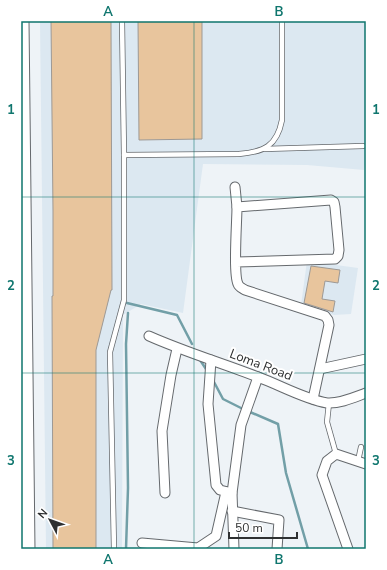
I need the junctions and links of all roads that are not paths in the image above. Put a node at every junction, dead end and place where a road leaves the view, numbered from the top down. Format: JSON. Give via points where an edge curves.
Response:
{"nodes":[{"id":1,"x":22,"y":21,"type":"edge"},
{"id":2,"x":122,"y":21,"type":"edge"},
{"id":3,"x":282,"y":21,"type":"edge"},
{"id":4,"x":363,"y":146,"type":"dead end"},
{"id":5,"x":264,"y":149,"type":"junction"},
{"id":6,"x":124,"y":155,"type":"junction"},
{"id":7,"x":235,"y":187,"type":"dead end"},
{"id":8,"x":237,"y":207,"type":"junction"},
{"id":9,"x":236,"y":262,"type":"junction"},
{"id":10,"x":149,"y":336,"type":"dead end"},
{"id":11,"x":177,"y":349,"type":"junction"},
{"id":12,"x":366,"y":359,"type":"edge"},
{"id":13,"x":23,"y":360,"type":"edge"},
{"id":14,"x":211,"y":360,"type":"junction"},
{"id":15,"x":320,"y":369,"type":"junction"},
{"id":16,"x":258,"y":377,"type":"junction"},
{"id":17,"x":366,"y":393,"type":"edge"},
{"id":18,"x":312,"y":399,"type":"junction"},
{"id":19,"x":329,"y":403,"type":"junction"},
{"id":20,"x":360,"y":447,"type":"dead end"},
{"id":21,"x":336,"y":454,"type":"junction"},
{"id":22,"x":362,"y":462,"type":"edge"},
{"id":23,"x":229,"y":492,"type":"junction"},
{"id":24,"x":165,"y":493,"type":"dead end"},
{"id":25,"x":232,"y":507,"type":"junction"},
{"id":26,"x":142,"y":543,"type":"dead end"},
{"id":27,"x":113,"y":548,"type":"edge"},
{"id":28,"x":28,"y":549,"type":"edge"},
{"id":29,"x":234,"y":549,"type":"edge"},
{"id":30,"x":278,"y":549,"type":"edge"},
{"id":31,"x":348,"y":549,"type":"edge"}],
"edges":[{"from":1,"to":13,"type":"main road"},
{"from":2,"to":6,"type":"lane"},
{"from":3,"to":5,"type":"lane","via":[[282,120],[280,131],[273,142]]},
{"from":4,"to":5,"type":"lane"},
{"from":5,"to":6,"type":"lane","via":[[239,154]]},
{"from":6,"to":27,"type":"lane","via":[[124,300],[110,352]]},
{"from":7,"to":8,"type":"street"},
{"from":8,"to":9,"type":"street"},
{"from":8,"to":9,"type":"street","via":[[331,200],[336,207],[339,250],[335,259]]},
{"from":9,"to":15,"type":"street","via":[[237,282],[240,287],[325,316],[329,325]]},
{"from":10,"to":11,"type":"street","name":"Loma Road"},
{"from":11,"to":14,"type":"street","name":"Loma Road"},
{"from":11,"to":24,"type":"street","via":[[170,375],[162,431]]},
{"from":12,"to":15,"type":"street"},
{"from":13,"to":28,"type":"main road"},
{"from":14,"to":16,"type":"street","name":"Loma Road"},
{"from":14,"to":23,"type":"street","via":[[208,404],[216,486]]},
{"from":15,"to":18,"type":"street"},
{"from":16,"to":18,"type":"street","name":"Loma Road"},
{"from":16,"to":23,"type":"street","via":[[242,425]]},
{"from":17,"to":19,"type":"street","name":"Loma Road","via":[[348,400]]},
{"from":18,"to":19,"type":"street","name":"Loma Road"},
{"from":19,"to":21,"type":"lane","via":[[327,422]]},
{"from":20,"to":22,"type":"lane"},
{"from":21,"to":22,"type":"street"},
{"from":21,"to":31,"type":"street","via":[[327,461],[322,475]]},
{"from":23,"to":25,"type":"street"},
{"from":23,"to":26,"type":"street","via":[[216,536],[198,548]]},
{"from":25,"to":29,"type":"street"},
{"from":25,"to":30,"type":"street","via":[[279,520]]}]}
